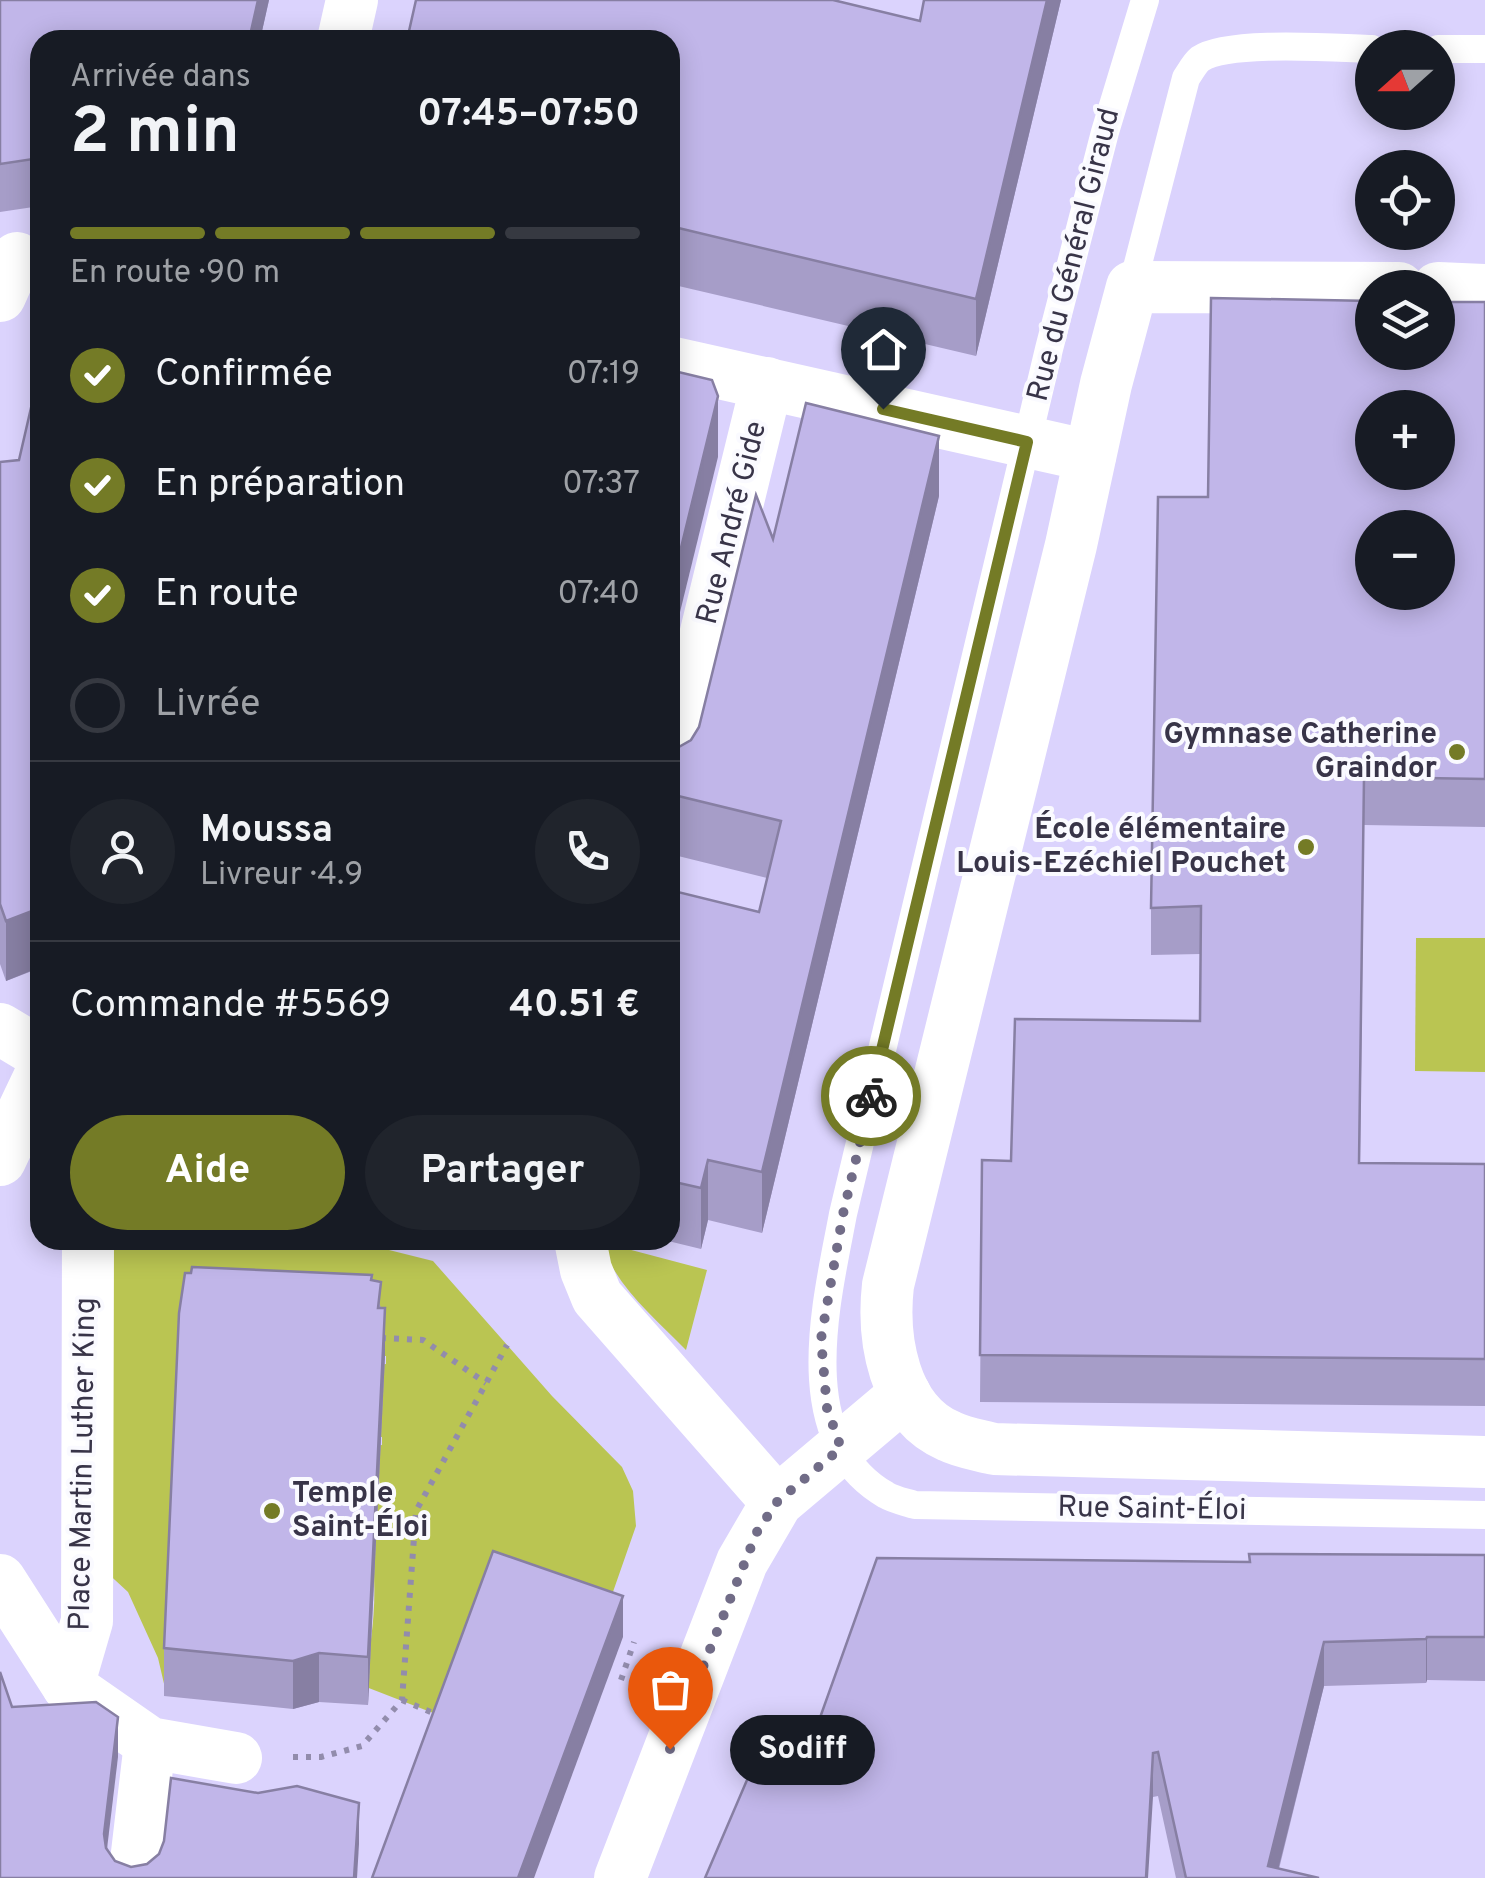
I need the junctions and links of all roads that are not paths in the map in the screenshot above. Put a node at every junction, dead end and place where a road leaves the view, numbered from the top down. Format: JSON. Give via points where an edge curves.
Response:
{"nodes":[{"id":1,"x":352,"y":0,"type":"edge"},
{"id":2,"x":1144,"y":0,"type":"edge"},
{"id":3,"x":345,"y":30,"type":"edge"},
{"id":4,"x":1355,"y":48,"type":"edge"},
{"id":5,"x":1455,"y":49,"type":"edge"},
{"id":6,"x":1485,"y":49,"type":"edge"},
{"id":7,"x":1132,"y":287,"type":"junction"},
{"id":8,"x":1355,"y":288,"type":"edge"},
{"id":9,"x":1455,"y":289,"type":"edge"},
{"id":10,"x":1485,"y":290,"type":"edge"},
{"id":11,"x":680,"y":364,"type":"edge"},
{"id":12,"x":767,"y":383,"type":"junction"},
{"id":13,"x":1027,"y":442,"type":"junction"},
{"id":14,"x":1090,"y":456,"type":"junction"},
{"id":15,"x":680,"y":738,"type":"edge"},
{"id":16,"x":0,"y":1029,"type":"edge"},
{"id":17,"x":30,"y":1047,"type":"edge"},
{"id":18,"x":30,"y":1097,"type":"edge"},
{"id":19,"x":0,"y":1160,"type":"edge"},
{"id":20,"x":88,"y":1250,"type":"edge"},
{"id":21,"x":582,"y":1250,"type":"edge"},
{"id":22,"x":905,"y":1394,"type":"junction"},
{"id":23,"x":841,"y":1448,"type":"junction"},
{"id":24,"x":1485,"y":1462,"type":"edge"},
{"id":25,"x":777,"y":1502,"type":"junction"},
{"id":26,"x":1485,"y":1515,"type":"edge"},
{"id":27,"x":0,"y":1580,"type":"edge"},
{"id":28,"x":68,"y":1686,"type":"junction"},
{"id":29,"x":150,"y":1743,"type":"junction"},
{"id":30,"x":236,"y":1758,"type":"road end"},
{"id":31,"x":134,"y":1878,"type":"edge"},
{"id":32,"x":620,"y":1878,"type":"edge"}],
"edges":[{"from":1,"to":3,"type":"street"},
{"from":2,"to":13,"type":"lane","name":"Rue du Général Giraud"},
{"from":4,"to":7,"type":"lane","name":"Rue du Général Giraud","via":[[1222,51],[1200,59],[1186,78]]},
{"from":5,"to":6,"type":"lane"},
{"from":7,"to":8,"type":"street"},
{"from":7,"to":14,"type":"street","name":"Rue du Général Giraud"},
{"from":9,"to":10,"type":"street"},
{"from":11,"to":12,"type":"street"},
{"from":12,"to":13,"type":"street"},
{"from":12,"to":15,"type":"street","name":"Rue André Gide"},
{"from":13,"to":14,"type":"street"},
{"from":13,"to":23,"type":"lane","name":"Rue du Général Giraud","via":[[825,1309],[822,1373]]},
{"from":14,"to":22,"type":"street","name":"Rue du Général Giraud","via":[[888,1285],[885,1323]]},
{"from":16,"to":17,"type":"street"},
{"from":18,"to":19,"type":"street"},
{"from":20,"to":28,"type":"street","name":"Place Martin Luther King","via":[[87,1621]]},
{"from":21,"to":25,"type":"street","via":[[597,1297]]},
{"from":22,"to":23,"type":"street"},
{"from":22,"to":24,"type":"street","name":"Rue Saint-Éloi","via":[[946,1435],[994,1448]]},
{"from":23,"to":25,"type":"street"},
{"from":23,"to":26,"type":"lane","name":"Rue Saint-Éloi","via":[[886,1495],[915,1505]]},
{"from":25,"to":32,"type":"street","via":[[742,1562]]},
{"from":27,"to":28,"type":"street","name":"Place Martin Luther King"},
{"from":28,"to":29,"type":"street","name":"Place Martin Luther King"},
{"from":29,"to":30,"type":"street","name":"Place Martin Luther King"},
{"from":29,"to":31,"type":"street"}]}
